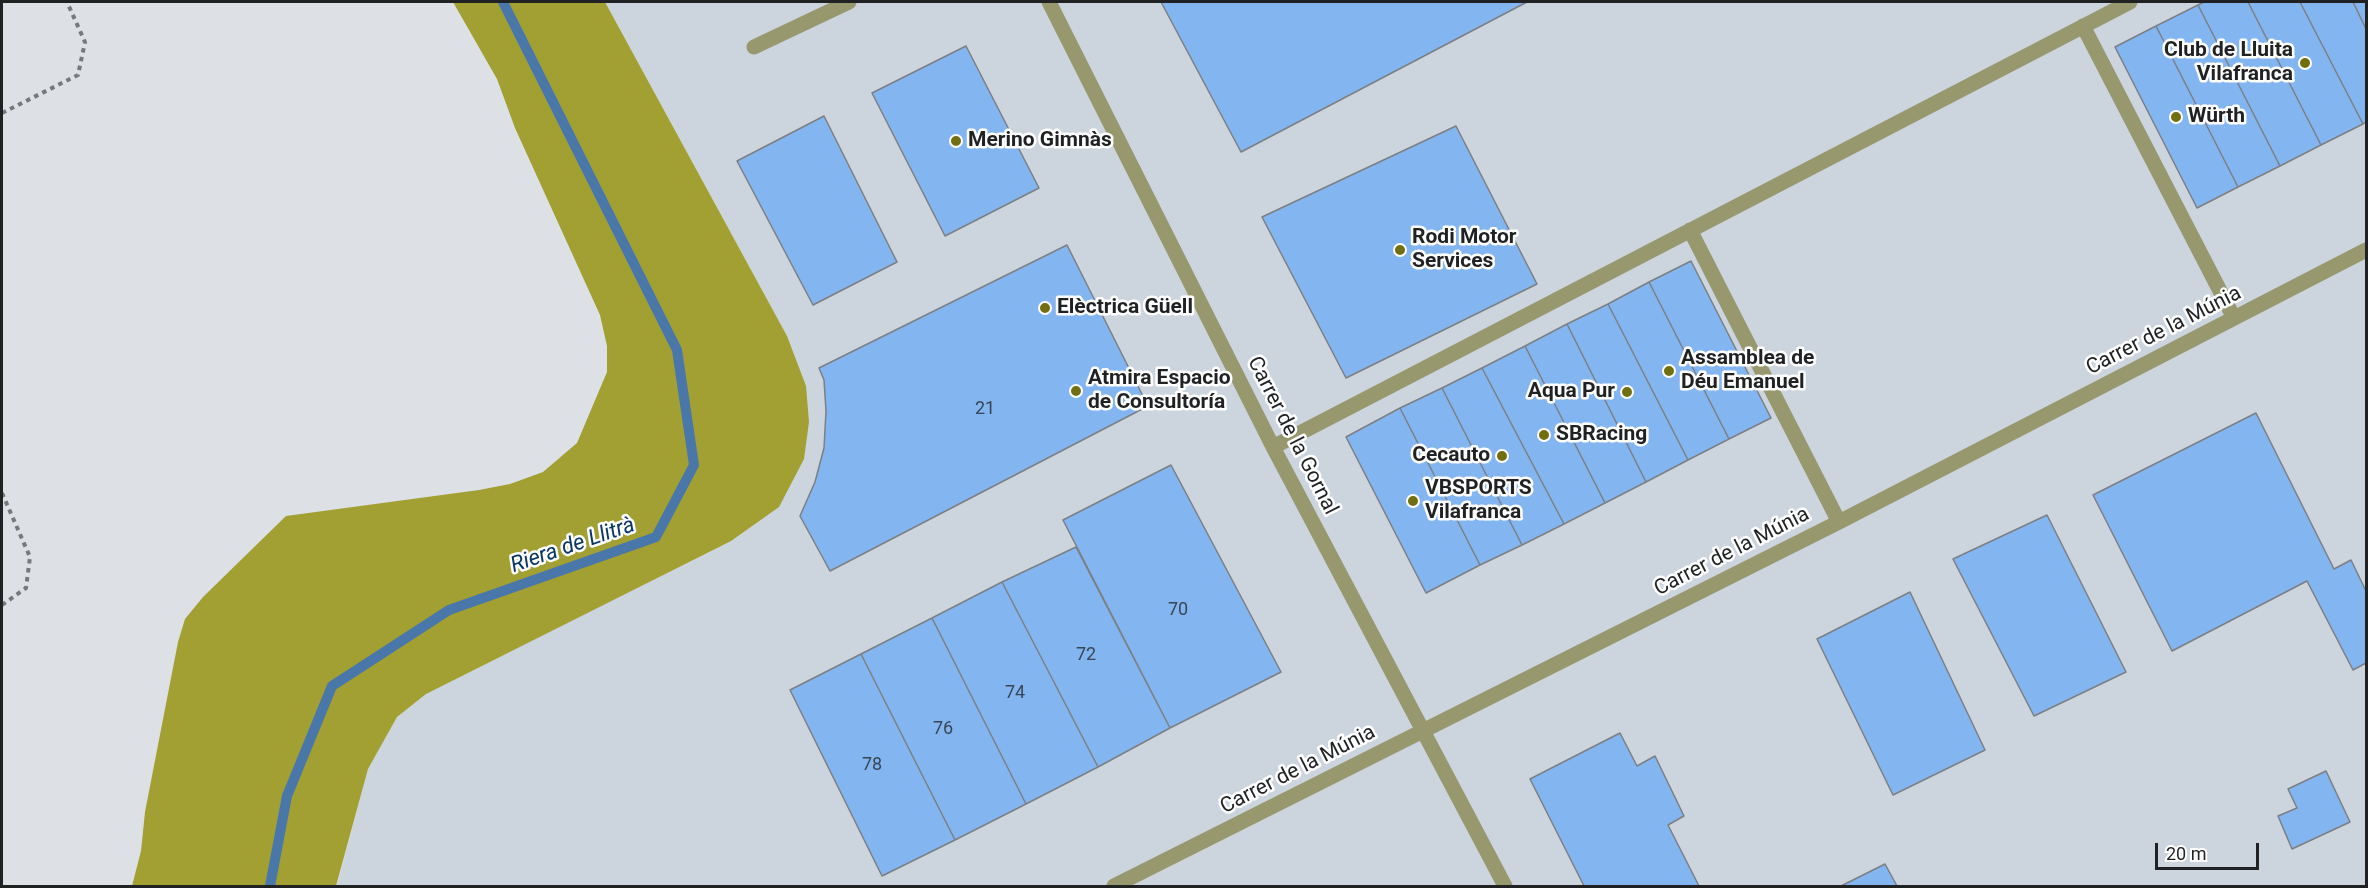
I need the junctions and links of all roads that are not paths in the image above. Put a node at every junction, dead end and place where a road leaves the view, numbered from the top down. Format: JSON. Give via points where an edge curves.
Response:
{"nodes":[{"id":1,"x":849,"y":2,"type":"edge"},
{"id":2,"x":1049,"y":2,"type":"edge"},
{"id":3,"x":2130,"y":2,"type":"edge"},
{"id":4,"x":2083,"y":26,"type":"junction"},
{"id":5,"x":754,"y":47,"type":"dead end"},
{"id":6,"x":1690,"y":230,"type":"junction"},
{"id":7,"x":2367,"y":250,"type":"edge"},
{"id":8,"x":2234,"y":318,"type":"junction"},
{"id":9,"x":1273,"y":447,"type":"junction"},
{"id":10,"x":1839,"y":522,"type":"junction"},
{"id":11,"x":1423,"y":731,"type":"junction"},
{"id":12,"x":1114,"y":886,"type":"edge"},
{"id":13,"x":1505,"y":886,"type":"edge"}],
"edges":[{"from":1,"to":5,"type":"street"},
{"from":2,"to":9,"type":"street","name":"Carrer de la Gornal"},
{"from":3,"to":4,"type":"street"},
{"from":4,"to":6,"type":"street"},
{"from":4,"to":8,"type":"street"},
{"from":6,"to":9,"type":"street"},
{"from":6,"to":10,"type":"street"},
{"from":7,"to":8,"type":"street","name":"Carrer de la Múnia"},
{"from":8,"to":10,"type":"street","name":"Carrer de la Múnia"},
{"from":9,"to":11,"type":"street","name":"Carrer de la Gornal"},
{"from":10,"to":11,"type":"street","name":"Carrer de la Múnia"},
{"from":11,"to":12,"type":"street","name":"Carrer de la Múnia"},
{"from":11,"to":13,"type":"street","name":"Carrer de la Gornal"}]}
